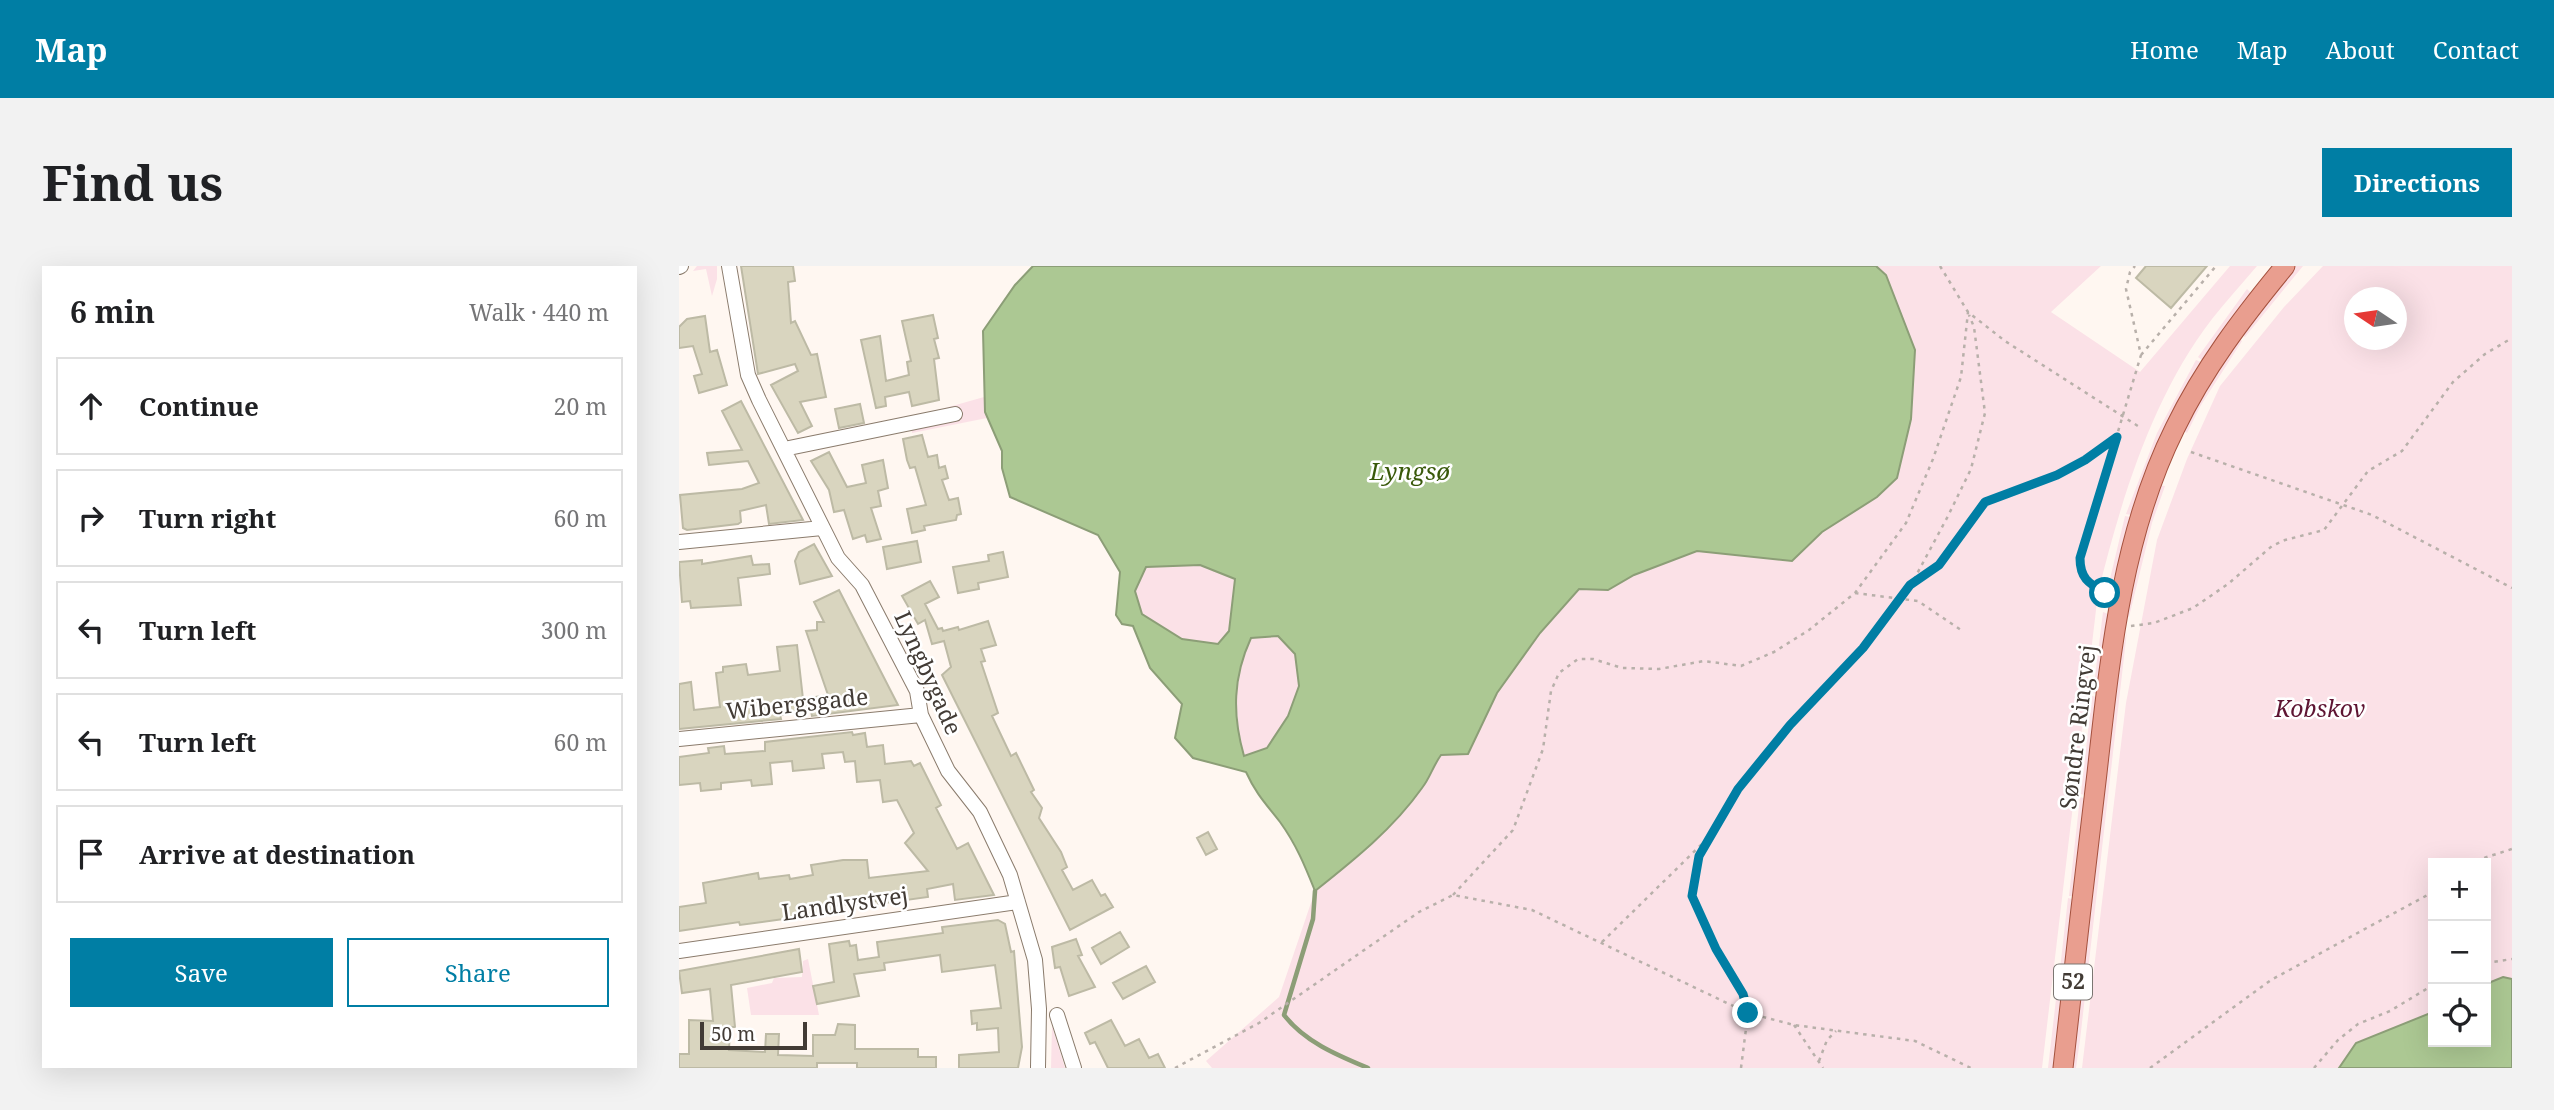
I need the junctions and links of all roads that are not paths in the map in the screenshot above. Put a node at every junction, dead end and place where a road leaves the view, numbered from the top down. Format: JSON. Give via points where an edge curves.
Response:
{"nodes":[{"id":1,"x":729,"y":266,"type":"edge"},
{"id":2,"x":2285,"y":266,"type":"edge"},
{"id":3,"x":955,"y":414,"type":"dead end"},
{"id":4,"x":784,"y":449,"type":"junction"},
{"id":5,"x":822,"y":527,"type":"junction"},
{"id":6,"x":679,"y":542,"type":"edge"},
{"id":7,"x":921,"y":715,"type":"junction"},
{"id":8,"x":679,"y":739,"type":"edge"},
{"id":9,"x":1018,"y":902,"type":"junction"},
{"id":10,"x":679,"y":951,"type":"edge"},
{"id":11,"x":1056,"y":1015,"type":"dead end"},
{"id":12,"x":1038,"y":1068,"type":"edge"},
{"id":13,"x":1074,"y":1068,"type":"edge"},
{"id":14,"x":2063,"y":1068,"type":"edge"}],
"edges":[{"from":1,"to":4,"type":"street","name":"Lyngbygade","via":[[748,375]]},
{"from":2,"to":14,"type":"main road","name":"Søndre Ringvej","number":"52","via":[[2205,372],[2173,430],[2139,522]]},
{"from":3,"to":4,"type":"street"},
{"from":4,"to":5,"type":"street","name":"Lyngbygade"},
{"from":5,"to":6,"type":"street"},
{"from":5,"to":7,"type":"street","name":"Lyngbygade","via":[[838,558],[862,585],[916,691]]},
{"from":7,"to":8,"type":"street","name":"Wibergsgade"},
{"from":7,"to":9,"type":"street","name":"Lyngbygade","via":[[948,771],[980,812]]},
{"from":9,"to":10,"type":"street","name":"Landlystvej"},
{"from":9,"to":12,"type":"street","name":"Lyngbygade","via":[[1035,960]]},
{"from":11,"to":13,"type":"street"}]}
